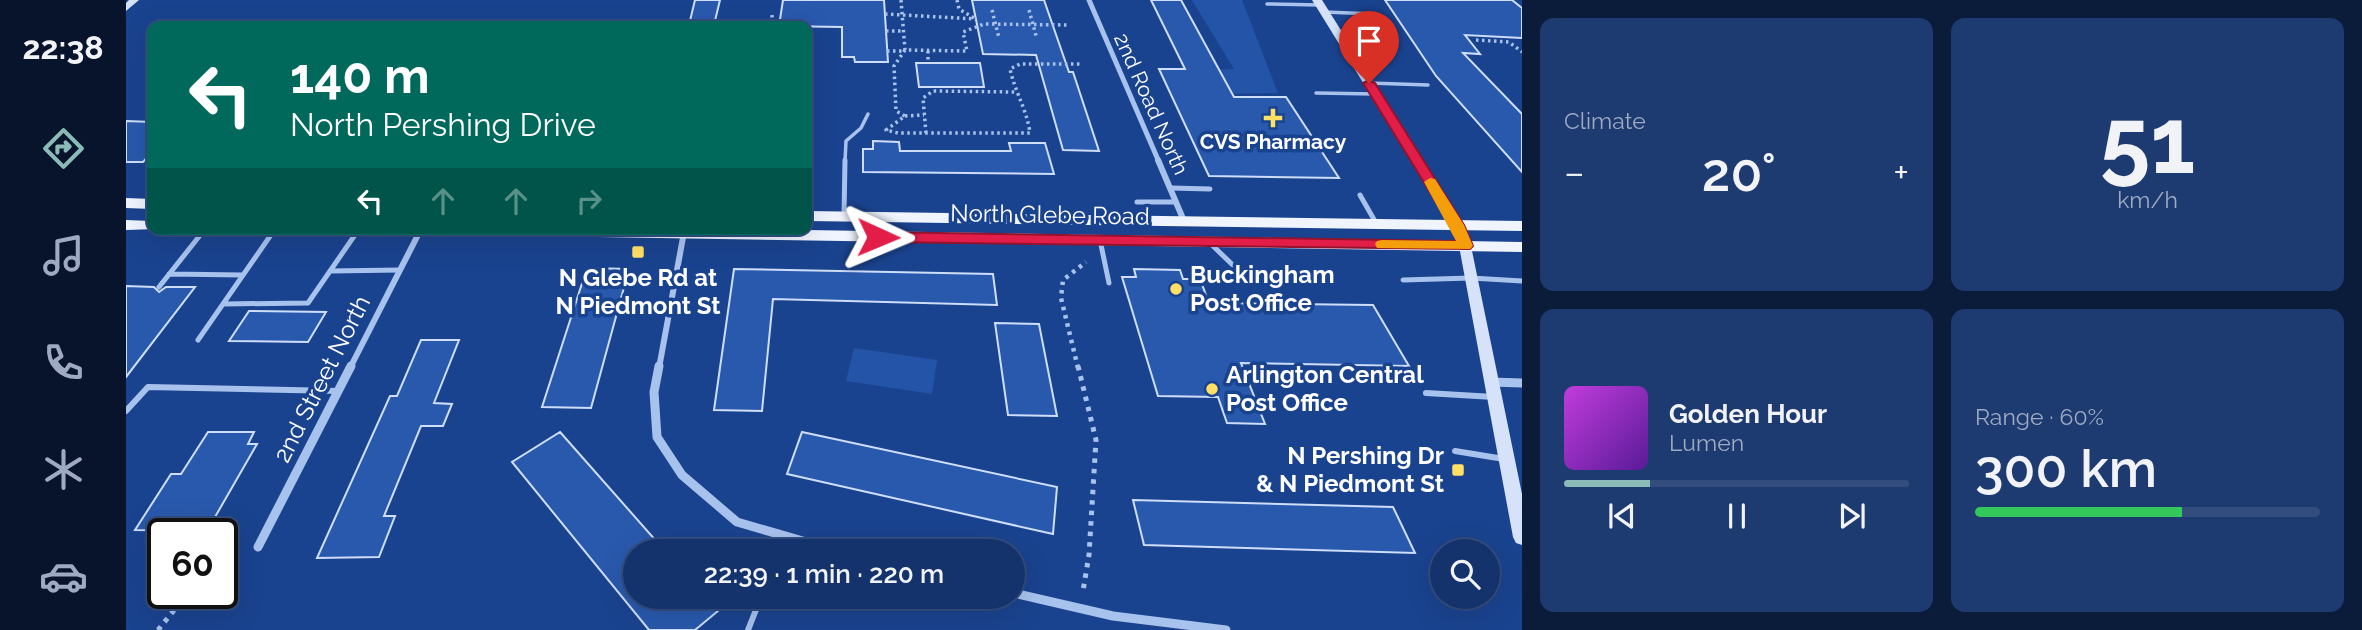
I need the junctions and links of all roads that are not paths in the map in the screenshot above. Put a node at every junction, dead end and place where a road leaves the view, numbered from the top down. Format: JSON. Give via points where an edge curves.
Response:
{"nodes":[{"id":1,"x":134,"y":0,"type":"edge"},
{"id":2,"x":1089,"y":0,"type":"edge"},
{"id":3,"x":1267,"y":4,"type":"dead end"},
{"id":4,"x":1320,"y":5,"type":"edge"},
{"id":5,"x":126,"y":8,"type":"edge"},
{"id":6,"x":1375,"y":14,"type":"dead end"},
{"id":7,"x":1429,"y":85,"type":"dead end"},
{"id":8,"x":1372,"y":88,"type":"junction"},
{"id":9,"x":1316,"y":93,"type":"dead end"},
{"id":10,"x":868,"y":114,"type":"dead end"},
{"id":11,"x":1171,"y":188,"type":"junction"},
{"id":12,"x":1209,"y":189,"type":"dead end"},
{"id":13,"x":1360,"y":195,"type":"dead end"},
{"id":14,"x":1137,"y":202,"type":"dead end"},
{"id":15,"x":1176,"y":202,"type":"junction"},
{"id":16,"x":126,"y":203,"type":"edge"},
{"id":17,"x":147,"y":204,"type":"edge"},
{"id":18,"x":812,"y":216,"type":"edge"},
{"id":19,"x":844,"y":216,"type":"junction"},
{"id":20,"x":1184,"y":221,"type":"junction"},
{"id":21,"x":126,"y":225,"type":"edge"},
{"id":22,"x":1377,"y":225,"type":"junction"},
{"id":23,"x":1457,"y":225,"type":"junction"},
{"id":24,"x":147,"y":226,"type":"edge"},
{"id":25,"x":1522,"y":226,"type":"edge"},
{"id":26,"x":812,"y":234,"type":"edge"},
{"id":27,"x":200,"y":235,"type":"edge"},
{"id":28,"x":271,"y":235,"type":"edge"},
{"id":29,"x":355,"y":235,"type":"edge"},
{"id":30,"x":418,"y":235,"type":"edge"},
{"id":31,"x":683,"y":235,"type":"edge"},
{"id":32,"x":1100,"y":240,"type":"junction"},
{"id":33,"x":1209,"y":242,"type":"junction"},
{"id":34,"x":1465,"y":246,"type":"junction"},
{"id":35,"x":1522,"y":247,"type":"edge"},
{"id":36,"x":400,"y":270,"type":"junction"},
{"id":37,"x":330,"y":271,"type":"junction"},
{"id":38,"x":1240,"y":272,"type":"dead end"},
{"id":39,"x":169,"y":274,"type":"junction"},
{"id":40,"x":242,"y":275,"type":"junction"},
{"id":41,"x":1471,"y":278,"type":"junction"},
{"id":42,"x":1403,"y":281,"type":"dead end"},
{"id":43,"x":1522,"y":281,"type":"edge"},
{"id":44,"x":1110,"y":283,"type":"dead end"},
{"id":45,"x":159,"y":287,"type":"dead end"},
{"id":46,"x":224,"y":304,"type":"junction"},
{"id":47,"x":198,"y":340,"type":"dead end"},
{"id":48,"x":1522,"y":383,"type":"edge"},
{"id":49,"x":1492,"y":390,"type":"junction"},
{"id":50,"x":338,"y":391,"type":"junction"},
{"id":51,"x":1426,"y":393,"type":"dead end"},
{"id":52,"x":126,"y":411,"type":"edge"},
{"id":53,"x":1455,"y":450,"type":"dead end"},
{"id":54,"x":1506,"y":459,"type":"junction"},
{"id":55,"x":1522,"y":537,"type":"edge"},
{"id":56,"x":784,"y":538,"type":"joint"},
{"id":57,"x":788,"y":539,"type":"edge"},
{"id":58,"x":258,"y":547,"type":"dead end"},
{"id":59,"x":1025,"y":596,"type":"edge"},
{"id":60,"x":756,"y":609,"type":"edge"},
{"id":61,"x":748,"y":630,"type":"edge"},
{"id":62,"x":1226,"y":630,"type":"edge"}],
"edges":[{"from":1,"to":5,"type":"street"},
{"from":2,"to":11,"type":"street","name":"2nd Road North"},
{"from":3,"to":4,"type":"lane"},
{"from":4,"to":6,"type":"lane"},
{"from":4,"to":8,"type":"street"},
{"from":7,"to":8,"type":"lane"},
{"from":8,"to":9,"type":"lane"},
{"from":8,"to":23,"type":"street"},
{"from":10,"to":19,"type":"lane","via":[[846,141]]},
{"from":11,"to":12,"type":"lane"},
{"from":11,"to":15,"type":"street","name":"2nd Road North"},
{"from":13,"to":22,"type":"lane"},
{"from":14,"to":15,"type":"lane"},
{"from":15,"to":20,"type":"street","name":"2nd Road North"},
{"from":16,"to":17,"type":"main road"},
{"from":18,"to":19,"type":"main road","name":"North Glebe Road"},
{"from":19,"to":20,"type":"main road","name":"North Glebe Road"},
{"from":20,"to":22,"type":"main road","name":"North Glebe Road"},
{"from":21,"to":24,"type":"main road"},
{"from":22,"to":23,"type":"main road","name":"North Glebe Road"},
{"from":23,"to":25,"type":"main road","name":"North Glebe Road"},
{"from":23,"to":34,"type":"street"},
{"from":26,"to":32,"type":"main road","name":"North Glebe Road"},
{"from":27,"to":39,"type":"lane"},
{"from":28,"to":40,"type":"lane"},
{"from":29,"to":37,"type":"lane"},
{"from":30,"to":36,"type":"street","name":"2nd Street North"},
{"from":31,"to":56,"type":"street","via":[[654,393],[657,437],[682,475],[737,522]]},
{"from":32,"to":33,"type":"main road","name":"North Glebe Road"},
{"from":32,"to":44,"type":"lane"},
{"from":33,"to":34,"type":"main road","name":"North Glebe Road"},
{"from":33,"to":38,"type":"lane"},
{"from":34,"to":35,"type":"main road","name":"North Glebe Road"},
{"from":34,"to":41,"type":"street"},
{"from":36,"to":37,"type":"lane"},
{"from":36,"to":50,"type":"street","name":"2nd Street North"},
{"from":37,"to":46,"type":"lane","via":[[307,303]]},
{"from":39,"to":40,"type":"lane"},
{"from":39,"to":45,"type":"lane"},
{"from":40,"to":46,"type":"lane"},
{"from":41,"to":42,"type":"lane"},
{"from":41,"to":43,"type":"lane"},
{"from":41,"to":49,"type":"street"},
{"from":46,"to":47,"type":"lane"},
{"from":48,"to":49,"type":"street"},
{"from":49,"to":51,"type":"lane"},
{"from":49,"to":54,"type":"street"},
{"from":50,"to":52,"type":"lane","via":[[148,387]]},
{"from":50,"to":58,"type":"street","name":"2nd Street North"},
{"from":53,"to":54,"type":"lane"},
{"from":54,"to":55,"type":"street"},
{"from":56,"to":57,"type":"street"},
{"from":59,"to":62,"type":"street","via":[[1113,616]]},
{"from":60,"to":61,"type":"lane"}]}
